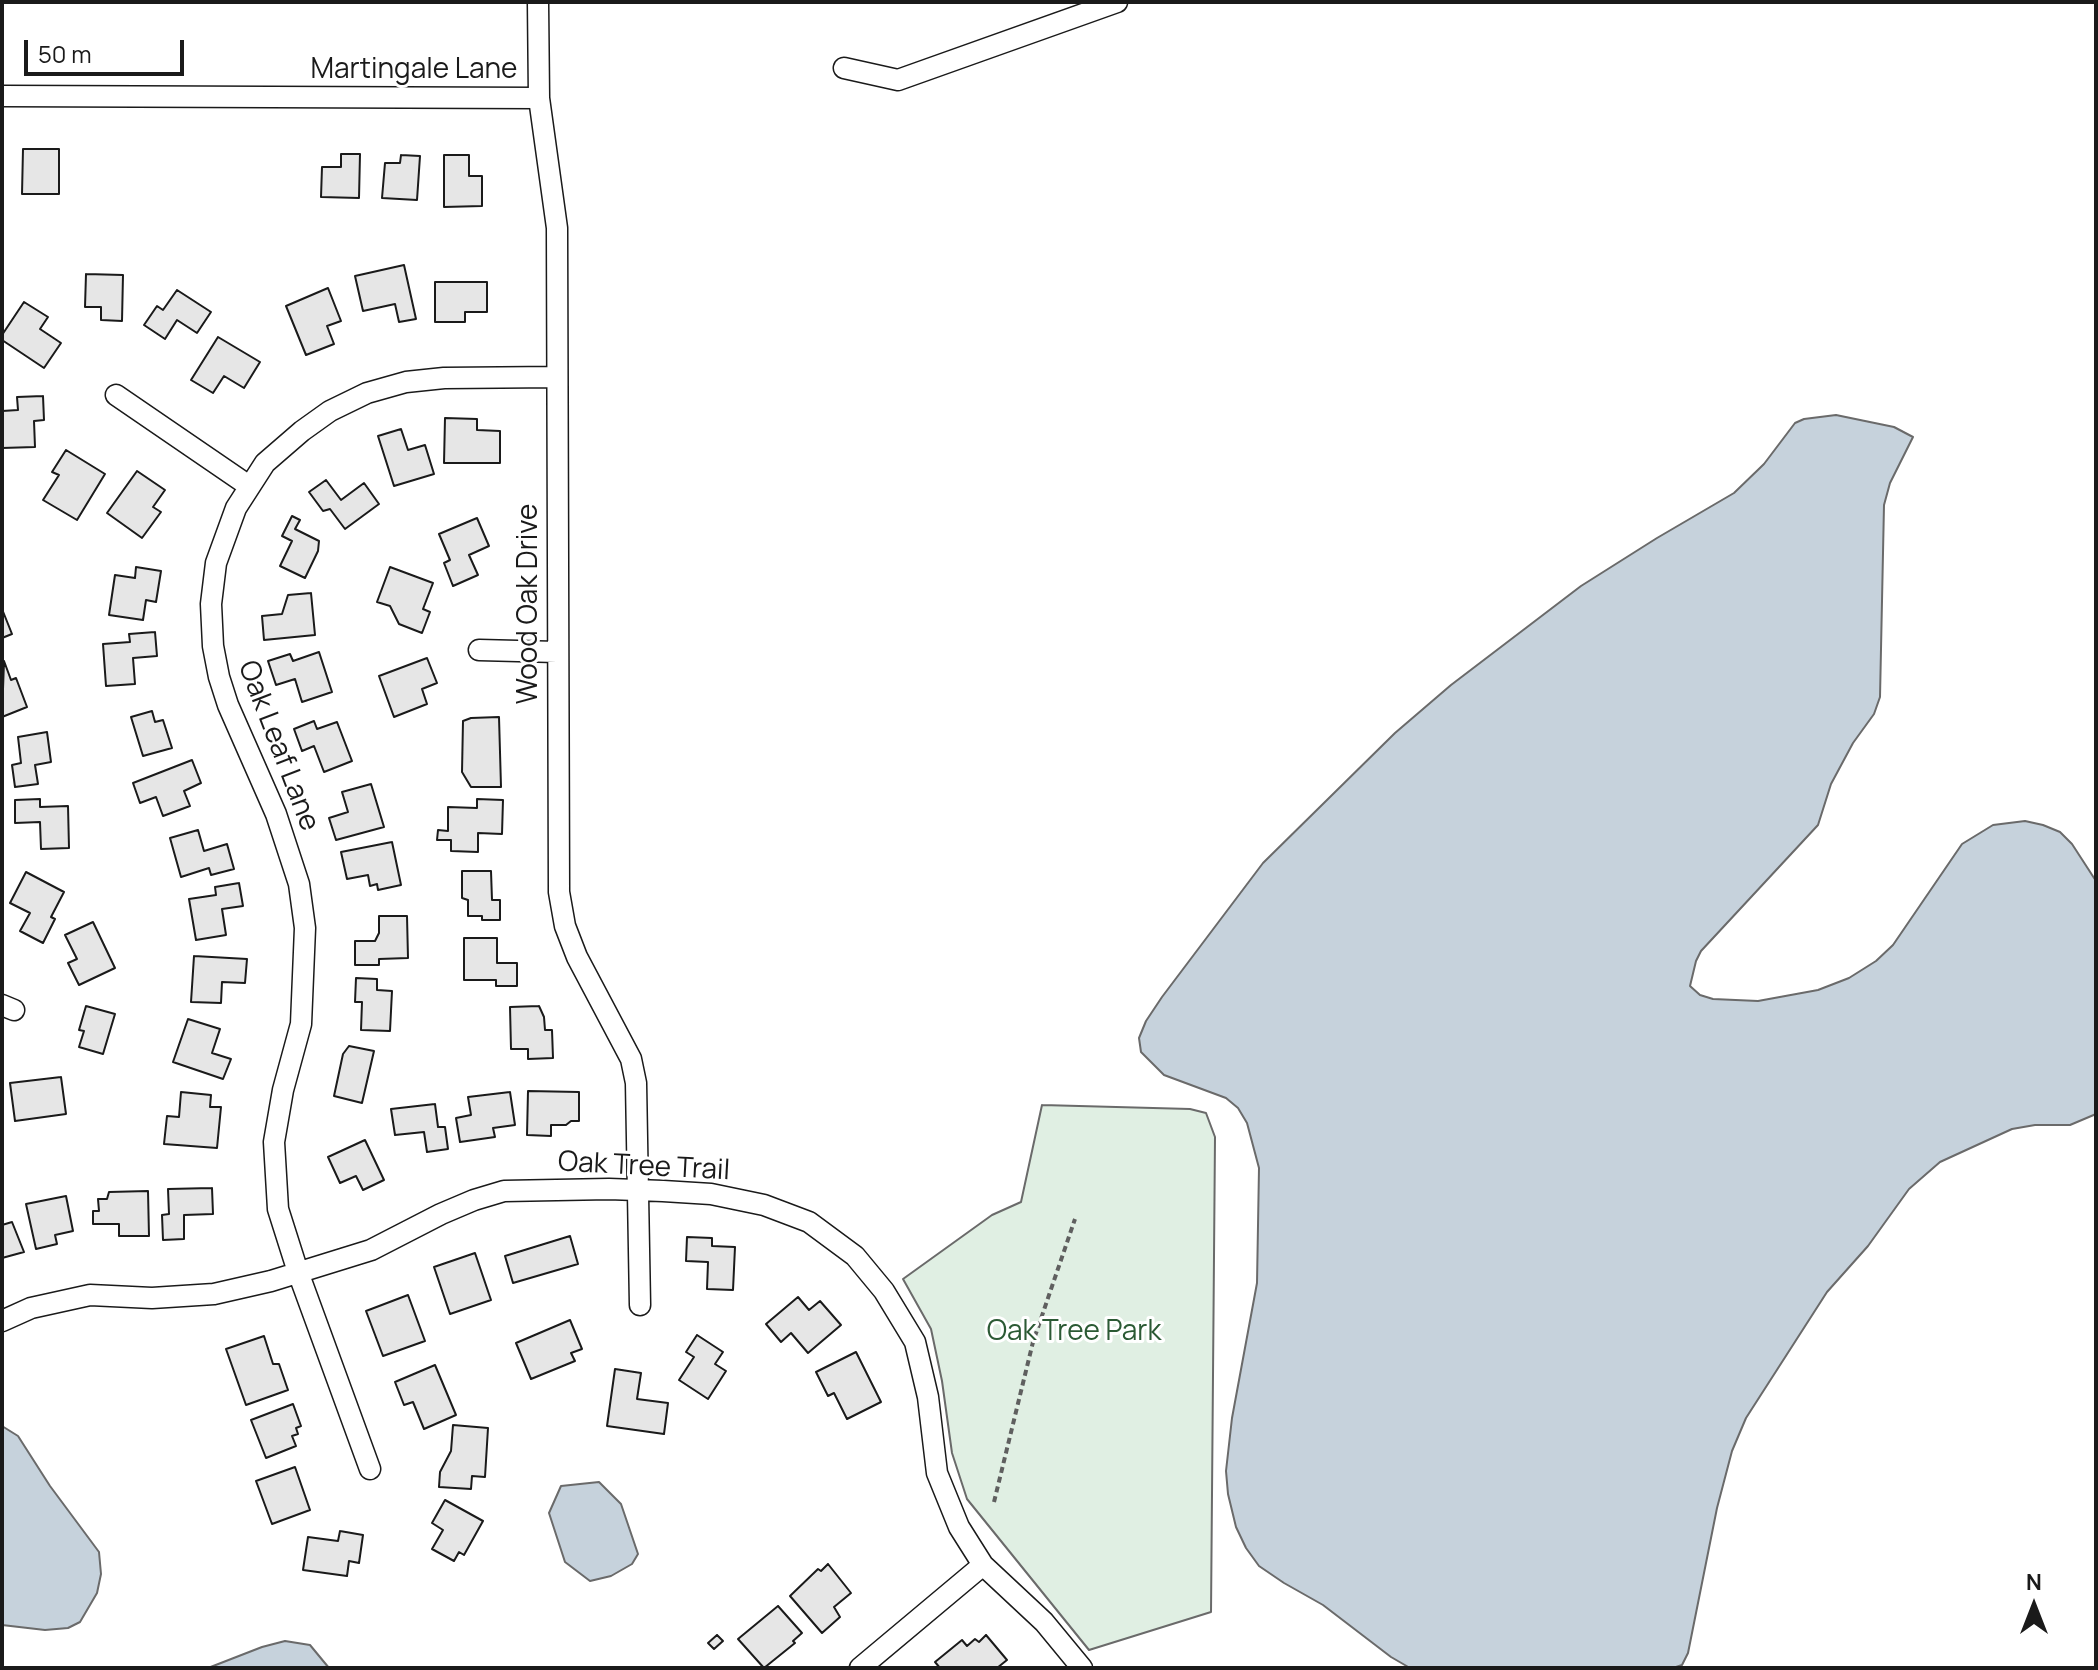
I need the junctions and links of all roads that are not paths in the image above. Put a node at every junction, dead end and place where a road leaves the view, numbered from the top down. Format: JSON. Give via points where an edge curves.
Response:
{"nodes":[{"id":1,"x":538,"y":2,"type":"edge"},
{"id":2,"x":1117,"y":2,"type":"edge"},
{"id":3,"x":1061,"y":11,"type":"edge"},
{"id":4,"x":844,"y":68,"type":"dead end"},
{"id":5,"x":2,"y":96,"type":"edge"},
{"id":6,"x":539,"y":98,"type":"junction"},
{"id":7,"x":557,"y":377,"type":"junction"},
{"id":8,"x":116,"y":395,"type":"dead end"},
{"id":9,"x":249,"y":486,"type":"junction"},
{"id":10,"x":479,"y":650,"type":"dead end"},
{"id":11,"x":557,"y":652,"type":"junction"},
{"id":12,"x":638,"y":1190,"type":"junction"},
{"id":13,"x":298,"y":1272,"type":"junction"},
{"id":14,"x":640,"y":1305,"type":"dead end"},
{"id":15,"x":2,"y":1321,"type":"edge"},
{"id":16,"x":370,"y":1469,"type":"dead end"},
{"id":17,"x":983,"y":1565,"type":"junction"},
{"id":18,"x":860,"y":1668,"type":"edge"},
{"id":19,"x":1082,"y":1668,"type":"edge"}],
"edges":[{"from":1,"to":6,"type":"street","name":"Wood Oak Drive"},
{"from":2,"to":3,"type":"street"},
{"from":3,"to":4,"type":"street","via":[[898,80]]},
{"from":5,"to":6,"type":"street","name":"Martingale Lane"},
{"from":6,"to":7,"type":"street","name":"Wood Oak Drive","via":[[557,228]]},
{"from":7,"to":9,"type":"street","name":"Oak Leaf Lane","via":[[444,378],[367,393],[302,431],[265,463]]},
{"from":7,"to":11,"type":"street","name":"Wood Oak Drive"},
{"from":8,"to":9,"type":"street"},
{"from":9,"to":13,"type":"street","name":"Oak Leaf Lane","via":[[216,563],[213,646],[228,705],[276,814],[299,884],[305,928],[301,1024],[274,1142],[278,1209]]},
{"from":10,"to":11,"type":"street"},
{"from":11,"to":12,"type":"street","name":"Wood Oak Drive","via":[[559,892],[577,957],[631,1059]]},
{"from":12,"to":13,"type":"street","name":"Oak Tree Trail","via":[[504,1191],[441,1214],[371,1250]]},
{"from":12,"to":14,"type":"street","name":"Wood Oak Drive"},
{"from":12,"to":17,"type":"street","name":"Oak Tree Trail","via":[[711,1194],[764,1205],[809,1222],[855,1256],[915,1342],[937,1473],[959,1527]]},
{"from":13,"to":15,"type":"street","name":"Oak Tree Trail","via":[[214,1294],[90,1295],[31,1308]]},
{"from":13,"to":16,"type":"street","name":"Oak Leaf Lane"},
{"from":17,"to":18,"type":"street"},
{"from":17,"to":19,"type":"street","name":"Oak Tree Trail","via":[[1044,1622]]}]}
